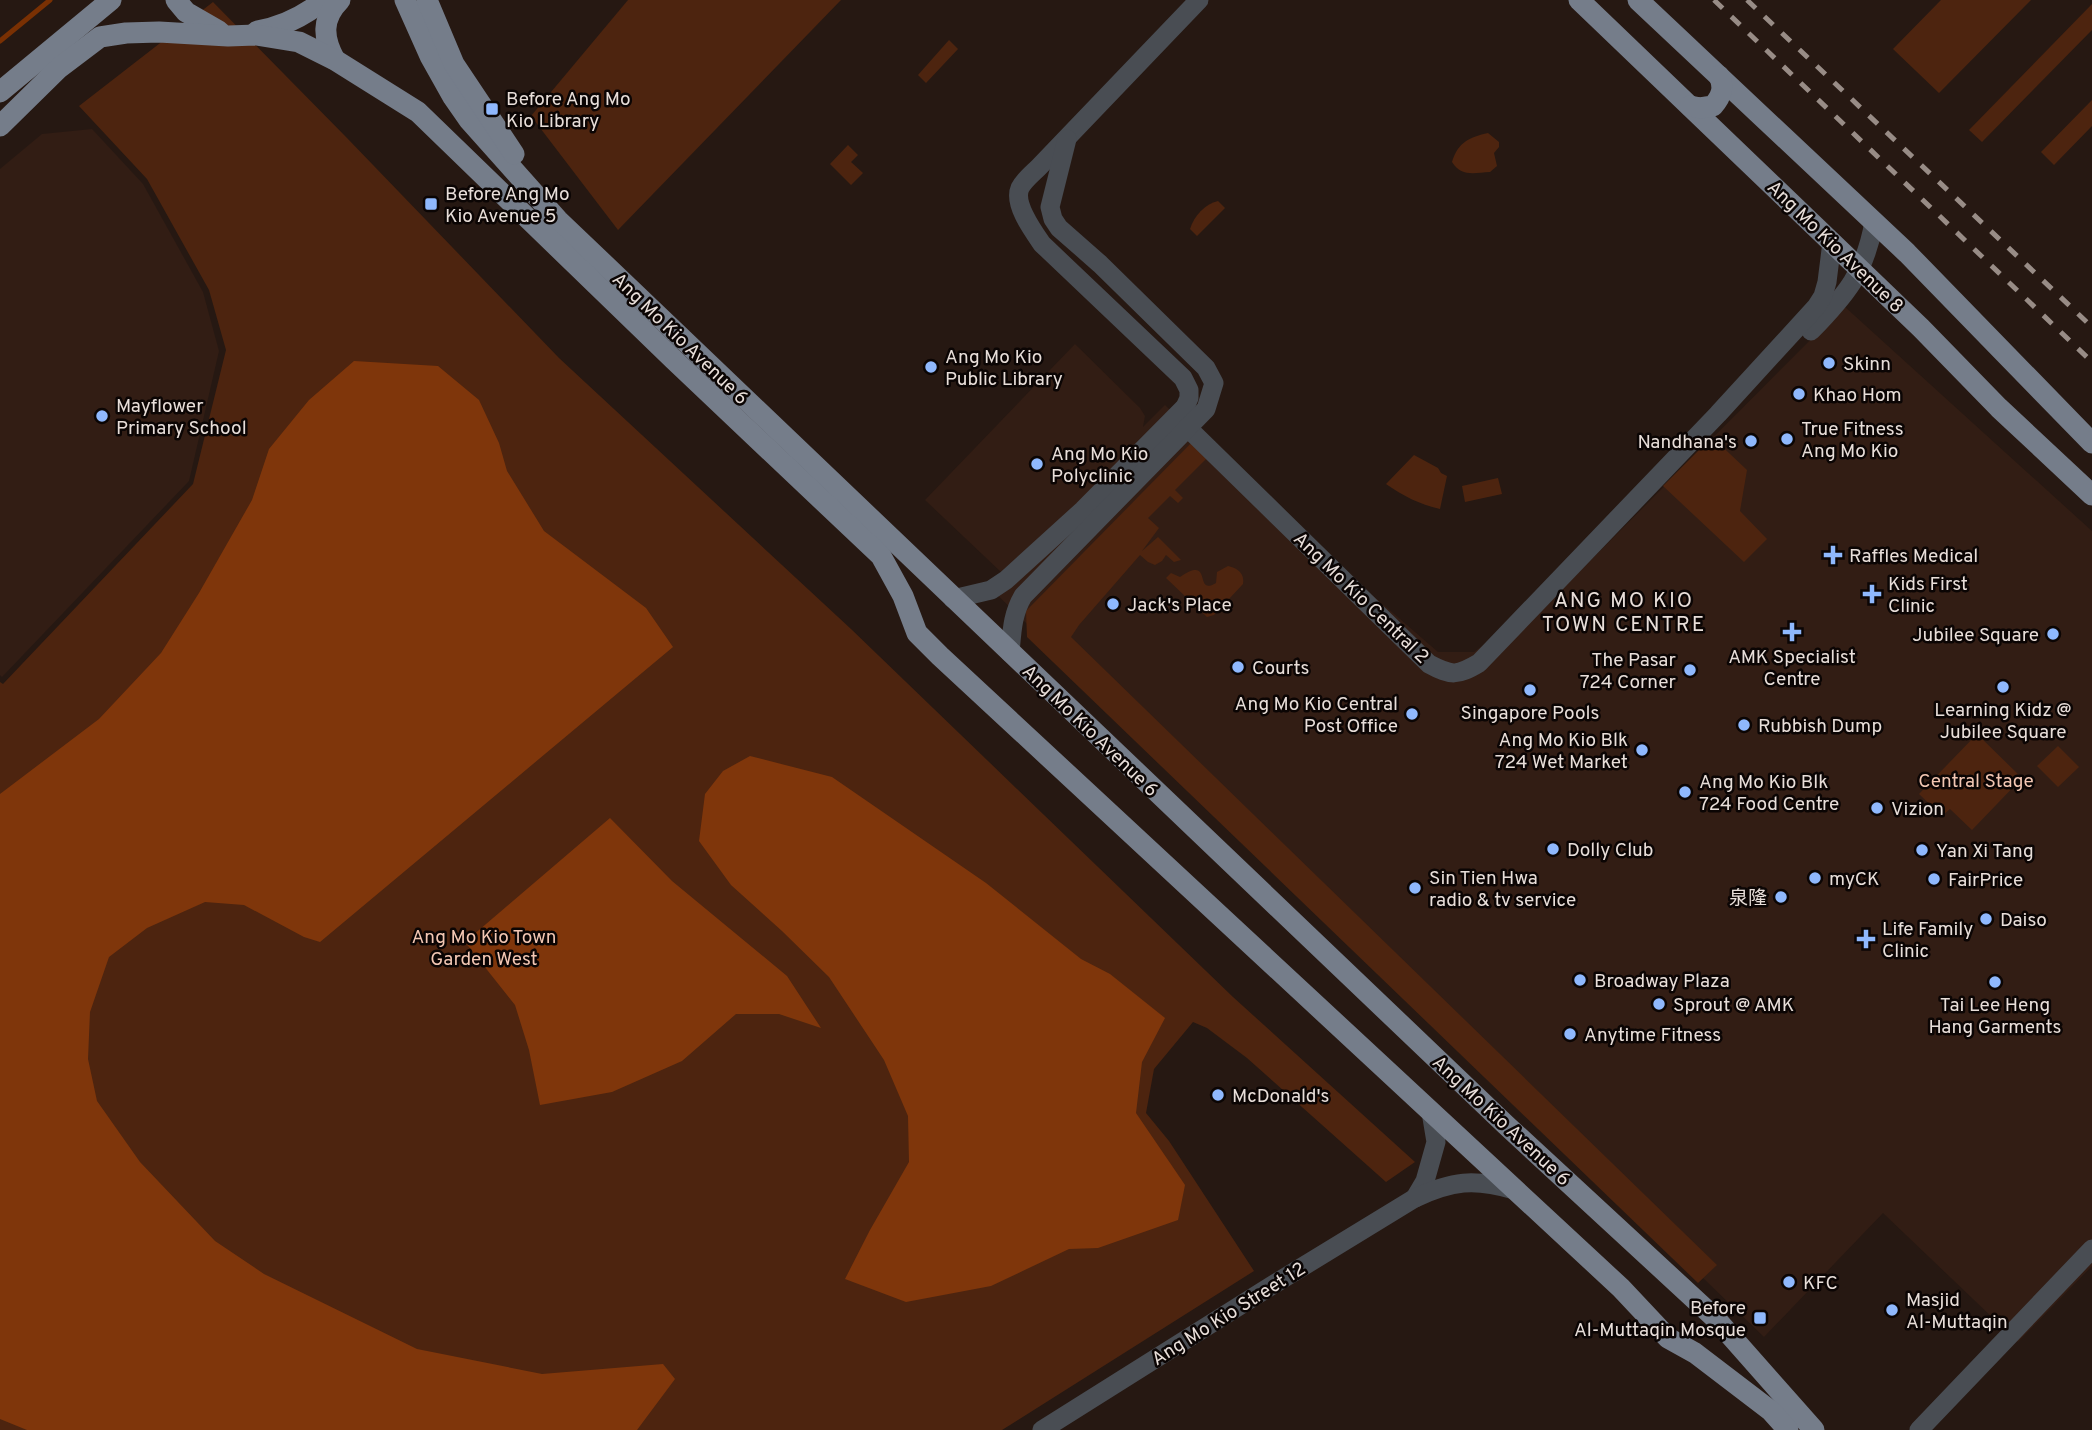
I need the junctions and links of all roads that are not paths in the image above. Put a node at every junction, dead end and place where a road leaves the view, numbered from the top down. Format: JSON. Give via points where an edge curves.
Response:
{"nodes":[{"id":1,"x":111,"y":0,"type":"edge"},
{"id":2,"x":176,"y":0,"type":"edge"},
{"id":3,"x":324,"y":0,"type":"edge"},
{"id":4,"x":340,"y":0,"type":"edge"},
{"id":5,"x":405,"y":0,"type":"edge"},
{"id":6,"x":427,"y":0,"type":"edge"},
{"id":7,"x":1199,"y":0,"type":"edge"},
{"id":8,"x":1579,"y":0,"type":"edge"},
{"id":9,"x":1638,"y":0,"type":"edge"},
{"id":10,"x":228,"y":36,"type":"junction"},
{"id":11,"x":335,"y":60,"type":"junction"},
{"id":12,"x":1719,"y":76,"type":"junction"},
{"id":13,"x":0,"y":92,"type":"edge"},
{"id":14,"x":1690,"y":106,"type":"junction"},
{"id":15,"x":0,"y":126,"type":"edge"},
{"id":16,"x":1068,"y":135,"type":"junction"},
{"id":17,"x":558,"y":220,"type":"junction"},
{"id":18,"x":1874,"y":222,"type":"junction"},
{"id":19,"x":1832,"y":242,"type":"junction"},
{"id":20,"x":1861,"y":270,"type":"junction"},
{"id":21,"x":1185,"y":407,"type":"junction"},
{"id":22,"x":1718,"y":414,"type":"junction"},
{"id":23,"x":1188,"y":428,"type":"junction"},
{"id":24,"x":2092,"y":443,"type":"edge"},
{"id":25,"x":2092,"y":495,"type":"edge"},
{"id":26,"x":953,"y":599,"type":"junction"},
{"id":27,"x":1010,"y":653,"type":"junction"},
{"id":28,"x":1431,"y":1112,"type":"junction"},
{"id":29,"x":1514,"y":1189,"type":"junction"},
{"id":30,"x":1415,"y":1198,"type":"junction"},
{"id":31,"x":2092,"y":1249,"type":"edge"},
{"id":32,"x":1042,"y":1430,"type":"edge"},
{"id":33,"x":1788,"y":1430,"type":"edge"},
{"id":34,"x":1814,"y":1430,"type":"edge"},
{"id":35,"x":1919,"y":1430,"type":"edge"}],
"edges":[{"from":1,"to":13,"type":"main road"},
{"from":2,"to":10,"type":"main road","via":[[186,12]]},
{"from":3,"to":10,"type":"main road","via":[[307,14],[272,29]]},
{"from":4,"to":11,"type":"main road","via":[[324,30]]},
{"from":5,"to":17,"type":"main road","name":"Ang Mo Kio Avenue 6","via":[[453,97]]},
{"from":6,"to":17,"type":"main road","via":[[454,64]]},
{"from":7,"to":16,"type":"street"},
{"from":8,"to":14,"type":"main road","name":"Ang Mo Kio Avenue 8"},
{"from":9,"to":12,"type":"main road"},
{"from":10,"to":11,"type":"main road","name":"Ang Mo Kio Avenue 6","via":[[299,42]]},
{"from":10,"to":15,"type":"main road","via":[[159,32],[100,37],[59,68]]},
{"from":11,"to":28,"type":"main road","name":"Ang Mo Kio Avenue 6","via":[[418,112],[444,136],[881,556],[917,634],[932,649]]},
{"from":12,"to":14,"type":"main road","via":[[1722,92],[1718,101],[1708,107]]},
{"from":12,"to":18,"type":"main road"},
{"from":14,"to":19,"type":"main road","name":"Ang Mo Kio Avenue 8"},
{"from":16,"to":21,"type":"street","via":[[1020,189],[1018,199],[1042,244],[1182,378],[1189,390]]},
{"from":16,"to":23,"type":"street","via":[[1050,206],[1053,219],[1206,368],[1214,383],[1211,394],[1206,409]]},
{"from":17,"to":26,"type":"main road","name":"Ang Mo Kio Avenue 6"},
{"from":18,"to":20,"type":"street","name":"Ang Mo Kio Central 2"},
{"from":18,"to":24,"type":"main road"},
{"from":19,"to":20,"type":"main road","name":"Ang Mo Kio Avenue 8"},
{"from":19,"to":22,"type":"street","name":"Ang Mo Kio Central 2","via":[[1827,282],[1816,307]]},
{"from":20,"to":22,"type":"street","name":"Ang Mo Kio Central 2","via":[[1825,317],[1750,393]]},
{"from":20,"to":25,"type":"main road","name":"Ang Mo Kio Avenue 8"},
{"from":21,"to":23,"type":"street"},
{"from":21,"to":26,"type":"street","via":[[1006,580],[990,590]]},
{"from":22,"to":23,"type":"street","name":"Ang Mo Kio Central 2","via":[[1479,663],[1460,674],[1429,664]]},
{"from":23,"to":27,"type":"street","via":[[1024,596],[1012,621]]},
{"from":26,"to":27,"type":"main road","name":"Ang Mo Kio Avenue 6"},
{"from":27,"to":34,"type":"main road","name":"Ang Mo Kio Avenue 6","via":[[1715,1318]]},
{"from":28,"to":29,"type":"main road","name":"Ang Mo Kio Avenue 6"},
{"from":28,"to":30,"type":"street","via":[[1436,1142]]},
{"from":29,"to":30,"type":"street","name":"Ang Mo Kio Street 12","via":[[1477,1182],[1440,1187]]},
{"from":29,"to":33,"type":"main road","name":"Ang Mo Kio Avenue 6","via":[[1668,1338],[1771,1411]]},
{"from":30,"to":32,"type":"street","name":"Ang Mo Kio Street 12"},
{"from":31,"to":35,"type":"street"}]}
